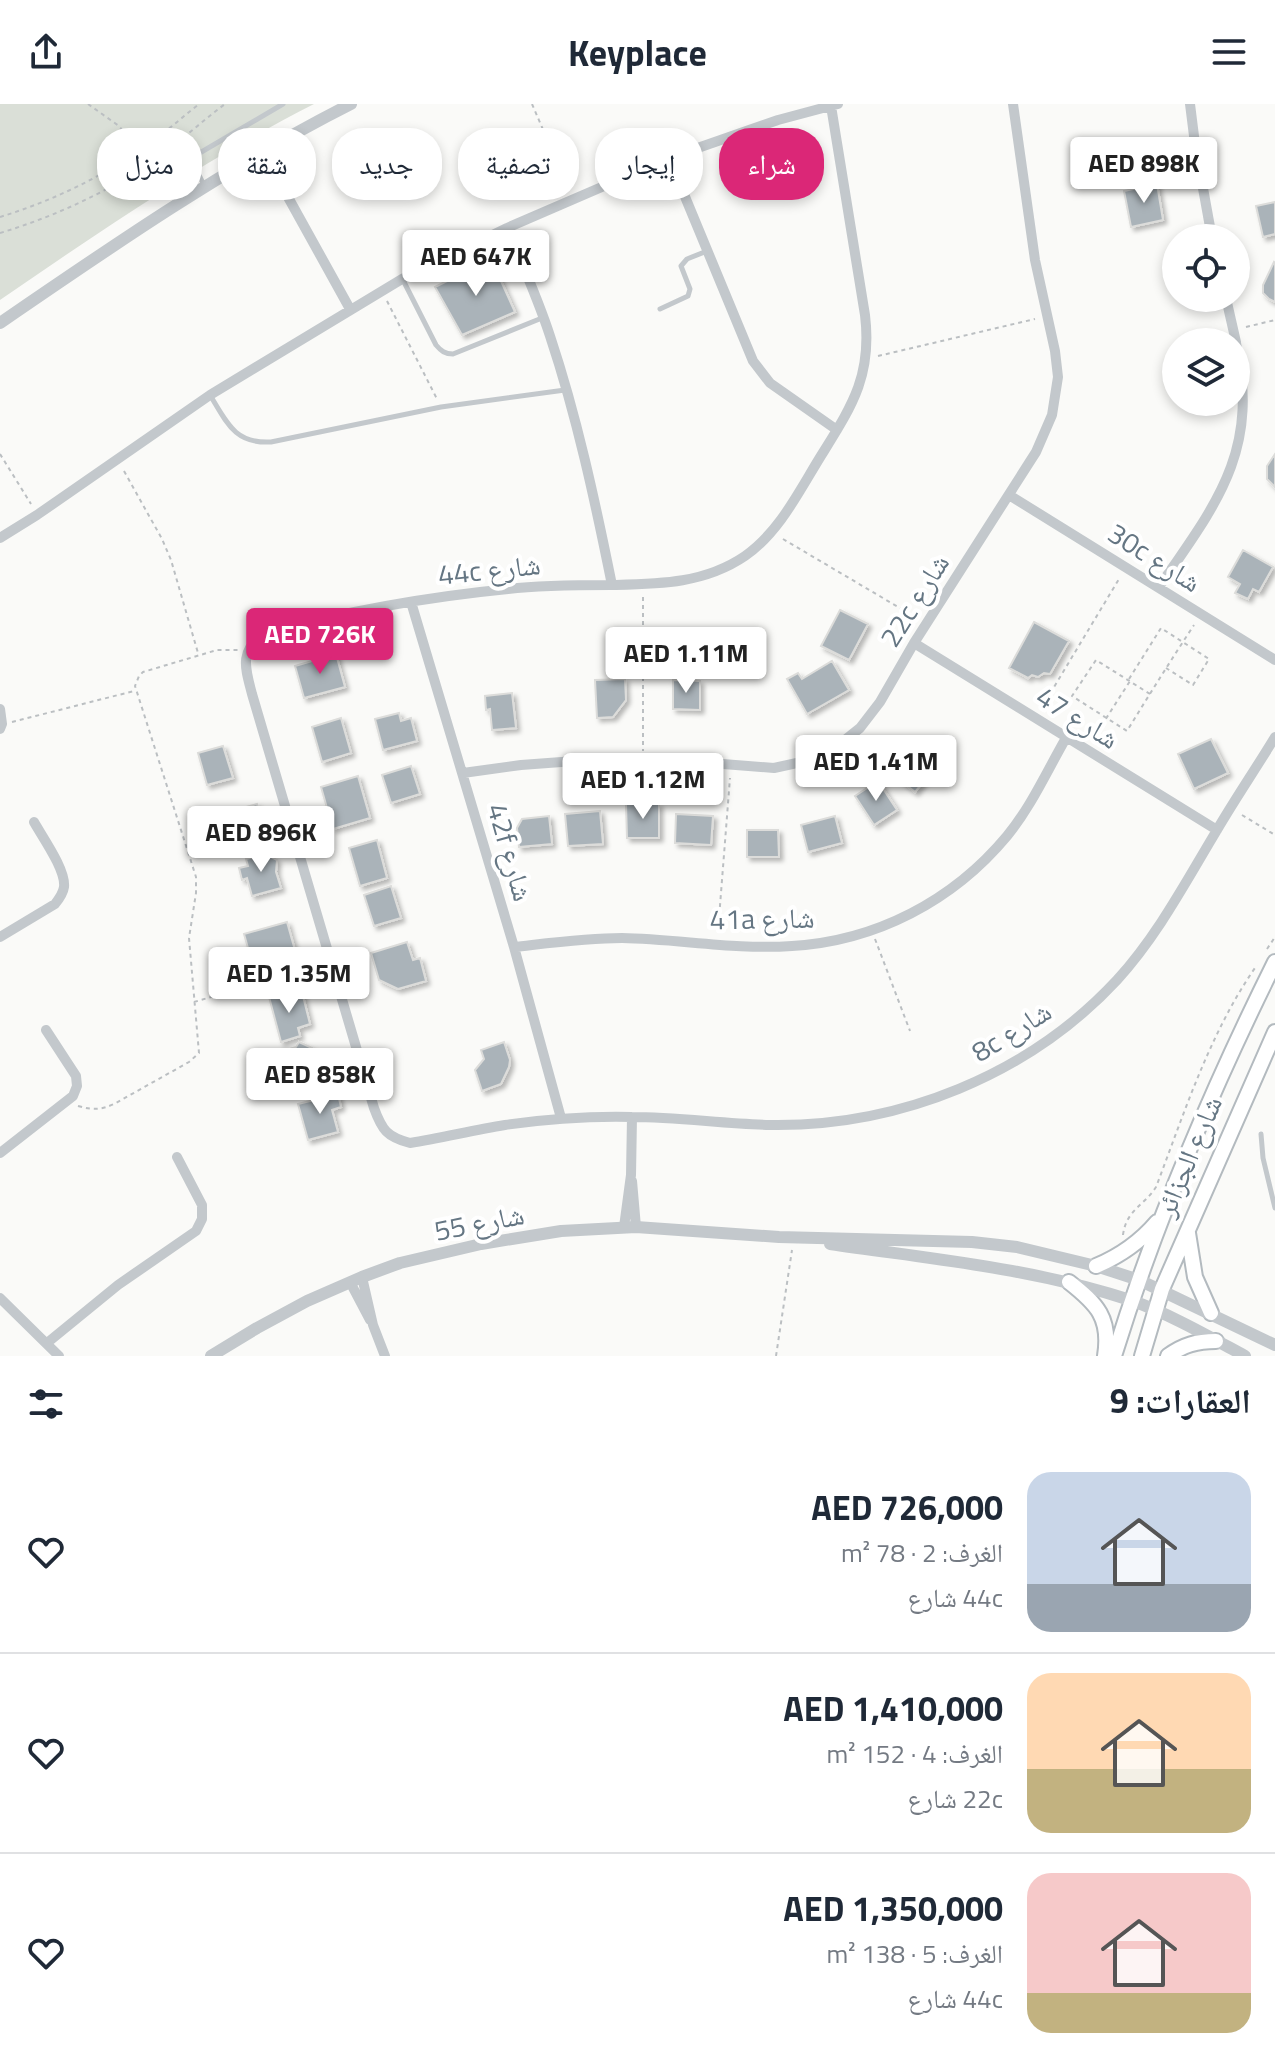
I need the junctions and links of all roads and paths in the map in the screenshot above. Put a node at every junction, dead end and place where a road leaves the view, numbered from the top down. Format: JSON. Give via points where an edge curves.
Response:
{"nodes":[{"id":1,"x":88,"y":104,"type":"edge"},
{"id":2,"x":199,"y":104,"type":"edge"},
{"id":3,"x":225,"y":104,"type":"edge"},
{"id":4,"x":283,"y":104,"type":"edge"},
{"id":5,"x":351,"y":104,"type":"edge"},
{"id":6,"x":532,"y":104,"type":"edge"},
{"id":7,"x":1013,"y":104,"type":"edge"},
{"id":8,"x":1190,"y":104,"type":"edge"},
{"id":9,"x":835,"y":105,"type":"edge"},
{"id":10,"x":121,"y":128,"type":"edge"},
{"id":11,"x":168,"y":128,"type":"edge"},
{"id":12,"x":307,"y":128,"type":"edge"},
{"id":13,"x":542,"y":128,"type":"edge"},
{"id":14,"x":703,"y":146,"type":"edge"},
{"id":15,"x":97,"y":174,"type":"edge"},
{"id":16,"x":218,"y":179,"type":"edge"},
{"id":17,"x":205,"y":187,"type":"junction"},
{"id":18,"x":290,"y":200,"type":"edge"},
{"id":19,"x":568,"y":200,"type":"edge"},
{"id":20,"x":687,"y":200,"type":"edge"},
{"id":21,"x":0,"y":217,"type":"edge"},
{"id":22,"x":1209,"y":224,"type":"edge"},
{"id":23,"x":507,"y":228,"type":"junction"},
{"id":24,"x":0,"y":233,"type":"edge"},
{"id":25,"x":708,"y":250,"type":"junction"},
{"id":26,"x":402,"y":279,"type":"junction"},
{"id":27,"x":382,"y":291,"type":"junction"},
{"id":28,"x":350,"y":309,"type":"junction"},
{"id":29,"x":660,"y":309,"type":"dead end"},
{"id":30,"x":1048,"y":315,"type":"junction"},
{"id":31,"x":544,"y":317,"type":"junction"},
{"id":32,"x":1275,"y":320,"type":"edge"},
{"id":33,"x":0,"y":323,"type":"edge"},
{"id":34,"x":1241,"y":328,"type":"edge"},
{"id":35,"x":867,"y":358,"type":"junction"},
{"id":36,"x":566,"y":390,"type":"junction"},
{"id":37,"x":210,"y":395,"type":"junction"},
{"id":38,"x":441,"y":407,"type":"junction"},
{"id":39,"x":1242,"y":416,"type":"edge"},
{"id":40,"x":837,"y":430,"type":"junction"},
{"id":41,"x":0,"y":454,"type":"edge"},
{"id":42,"x":118,"y":459,"type":"junction"},
{"id":43,"x":1009,"y":495,"type":"junction"},
{"id":44,"x":37,"y":515,"type":"junction"},
{"id":45,"x":772,"y":532,"type":"junction"},
{"id":46,"x":0,"y":538,"type":"edge"},
{"id":47,"x":1126,"y":567,"type":"junction"},
{"id":48,"x":612,"y":585,"type":"junction"},
{"id":49,"x":643,"y":585,"type":"junction"},
{"id":50,"x":1159,"y":587,"type":"junction"},
{"id":51,"x":411,"y":602,"type":"junction"},
{"id":52,"x":1201,"y":613,"type":"junction"},
{"id":53,"x":926,"y":623,"type":"junction"},
{"id":54,"x":1183,"y":642,"type":"junction"},
{"id":55,"x":914,"y":643,"type":"junction"},
{"id":56,"x":247,"y":652,"type":"junction"},
{"id":57,"x":199,"y":655,"type":"junction"},
{"id":58,"x":1275,"y":660,"type":"edge"},
{"id":59,"x":1166,"y":668,"type":"junction"},
{"id":60,"x":1129,"y":681,"type":"junction"},
{"id":61,"x":135,"y":690,"type":"junction"},
{"id":62,"x":1150,"y":694,"type":"junction"},
{"id":63,"x":0,"y":709,"type":"edge"},
{"id":64,"x":1107,"y":718,"type":"junction"},
{"id":65,"x":1035,"y":719,"type":"junction"},
{"id":66,"x":1,"y":727,"type":"edge"},
{"id":67,"x":1275,"y":737,"type":"edge"},
{"id":68,"x":1066,"y":738,"type":"junction"},
{"id":69,"x":1086,"y":750,"type":"junction"},
{"id":70,"x":643,"y":760,"type":"junction"},
{"id":71,"x":731,"y":765,"type":"junction"},
{"id":72,"x":463,"y":773,"type":"junction"},
{"id":73,"x":1231,"y":808,"type":"junction"},
{"id":74,"x":34,"y":822,"type":"dead end"},
{"id":75,"x":1217,"y":830,"type":"junction"},
{"id":76,"x":1275,"y":835,"type":"edge"},
{"id":77,"x":872,"y":931,"type":"junction"},
{"id":78,"x":0,"y":937,"type":"edge"},
{"id":79,"x":1275,"y":937,"type":"edge"},
{"id":80,"x":717,"y":944,"type":"junction"},
{"id":81,"x":514,"y":947,"type":"junction"},
{"id":82,"x":1268,"y":957,"type":"edge"},
{"id":83,"x":331,"y":962,"type":"junction"},
{"id":84,"x":193,"y":1002,"type":"junction"},
{"id":85,"x":46,"y":1030,"type":"dead end"},
{"id":86,"x":910,"y":1031,"type":"dead end"},
{"id":87,"x":1275,"y":1032,"type":"edge"},
{"id":88,"x":65,"y":1103,"type":"junction"},
{"id":89,"x":632,"y":1117,"type":"junction"},
{"id":90,"x":561,"y":1118,"type":"junction"},
{"id":91,"x":1261,"y":1134,"type":"dead end"},
{"id":92,"x":0,"y":1153,"type":"edge"},
{"id":93,"x":177,"y":1157,"type":"dead end"},
{"id":94,"x":1275,"y":1208,"type":"edge"},
{"id":95,"x":1162,"y":1215,"type":"junction"},
{"id":96,"x":630,"y":1227,"type":"junction"},
{"id":97,"x":1188,"y":1229,"type":"junction"},
{"id":98,"x":779,"y":1237,"type":"junction"},
{"id":99,"x":794,"y":1239,"type":"junction"},
{"id":100,"x":1127,"y":1250,"type":"junction"},
{"id":101,"x":1096,"y":1266,"type":"junction"},
{"id":102,"x":356,"y":1279,"type":"junction"},
{"id":103,"x":1139,"y":1280,"type":"junction"},
{"id":104,"x":1069,"y":1282,"type":"junction"},
{"id":105,"x":1162,"y":1289,"type":"junction"},
{"id":106,"x":0,"y":1298,"type":"edge"},
{"id":107,"x":1131,"y":1301,"type":"junction"},
{"id":108,"x":1154,"y":1310,"type":"junction"},
{"id":109,"x":1211,"y":1313,"type":"junction"},
{"id":110,"x":1216,"y":1341,"type":"junction"},
{"id":111,"x":47,"y":1343,"type":"junction"},
{"id":112,"x":1275,"y":1345,"type":"edge"},
{"id":113,"x":59,"y":1356,"type":"edge"},
{"id":114,"x":211,"y":1356,"type":"edge"},
{"id":115,"x":385,"y":1356,"type":"edge"},
{"id":116,"x":776,"y":1356,"type":"edge"},
{"id":117,"x":1105,"y":1356,"type":"edge"},
{"id":118,"x":1114,"y":1356,"type":"edge"},
{"id":119,"x":1142,"y":1356,"type":"edge"},
{"id":120,"x":1168,"y":1356,"type":"edge"},
{"id":121,"x":1245,"y":1356,"type":"edge"}],
"edges":[{"from":1,"to":10,"type":"path"},
{"from":2,"to":11,"type":"path"},
{"from":3,"to":24,"type":"path","via":[[116,184]]},
{"from":4,"to":17,"type":"lane","via":[[198,154],[194,165]]},
{"from":5,"to":12,"type":"street"},
{"from":6,"to":13,"type":"path"},
{"from":7,"to":30,"type":"street","name":"22c شارع","via":[[1032,248]]},
{"from":8,"to":22,"type":"street"},
{"from":9,"to":14,"type":"street"},
{"from":9,"to":35,"type":"street"},
{"from":15,"to":21,"type":"path"},
{"from":16,"to":17,"type":"street"},
{"from":17,"to":33,"type":"street"},
{"from":18,"to":28,"type":"street"},
{"from":19,"to":23,"type":"street"},
{"from":20,"to":25,"type":"street"},
{"from":23,"to":26,"type":"street"},
{"from":23,"to":31,"type":"street"},
{"from":25,"to":29,"type":"lane","via":[[681,266],[688,296]]},
{"from":25,"to":40,"type":"street","via":[[761,373]]},
{"from":26,"to":27,"type":"street"},
{"from":26,"to":31,"type":"lane","via":[[436,345],[446,354]]},
{"from":27,"to":28,"type":"street"},
{"from":27,"to":38,"type":"path"},
{"from":28,"to":37,"type":"street"},
{"from":30,"to":35,"type":"path"},
{"from":30,"to":43,"type":"street","name":"22c شارع","via":[[1057,364],[1055,403],[1042,440]]},
{"from":31,"to":36,"type":"street"},
{"from":32,"to":34,"type":"path"},
{"from":35,"to":40,"type":"street","name":"44c شارع"},
{"from":36,"to":38,"type":"lane"},
{"from":36,"to":48,"type":"street"},
{"from":37,"to":38,"type":"lane","via":[[235,433],[259,442]]},
{"from":37,"to":42,"type":"street"},
{"from":39,"to":50,"type":"street","via":[[1223,488]]},
{"from":40,"to":45,"type":"street","name":"44c شارع"},
{"from":41,"to":44,"type":"path"},
{"from":42,"to":44,"type":"street"},
{"from":42,"to":57,"type":"path","via":[[162,539]]},
{"from":43,"to":47,"type":"street","name":"30c شارع"},
{"from":43,"to":53,"type":"street","name":"22c شارع"},
{"from":44,"to":46,"type":"street"},
{"from":45,"to":49,"type":"street","name":"44c شارع","via":[[719,570],[690,580]]},
{"from":45,"to":53,"type":"path"},
{"from":47,"to":50,"type":"street","name":"30c شارع"},
{"from":47,"to":65,"type":"path"},
{"from":48,"to":49,"type":"street","name":"44c شارع"},
{"from":48,"to":51,"type":"street","name":"44c شارع","via":[[512,588]]},
{"from":49,"to":70,"type":"path"},
{"from":50,"to":52,"type":"street","name":"30c شارع"},
{"from":51,"to":56,"type":"street","name":"44c شارع","via":[[264,633]]},
{"from":51,"to":72,"type":"street","name":"42f شارع"},
{"from":52,"to":54,"type":"path"},
{"from":52,"to":58,"type":"street","name":"30c شارع"},
{"from":53,"to":55,"type":"street","name":"22c شارع"},
{"from":54,"to":59,"type":"path"},
{"from":54,"to":59,"type":"path","via":[[1209,659],[1193,685]]},
{"from":54,"to":60,"type":"path","via":[[1161,628]]},
{"from":55,"to":65,"type":"street","name":"شارع 47"},
{"from":55,"to":71,"type":"street","name":"22c شارع","via":[[880,702],[835,748],[774,768]]},
{"from":56,"to":57,"type":"path","via":[[225,649]]},
{"from":56,"to":83,"type":"street","via":[[247,676]]},
{"from":57,"to":61,"type":"path","via":[[143,672]]},
{"from":59,"to":62,"type":"path"},
{"from":60,"to":62,"type":"path"},
{"from":60,"to":64,"type":"path"},
{"from":60,"to":64,"type":"path","via":[[1096,660],[1072,696]]},
{"from":61,"to":66,"type":"path"},
{"from":61,"to":84,"type":"path","via":[[196,877],[189,938]]},
{"from":62,"to":64,"type":"path","via":[[1127,731]]},
{"from":63,"to":66,"type":"street"},
{"from":64,"to":69,"type":"path"},
{"from":65,"to":68,"type":"street","name":"شارع 47"},
{"from":67,"to":73,"type":"street","name":"8c شارع"},
{"from":68,"to":69,"type":"street","name":"شارع 47"},
{"from":68,"to":77,"type":"street","name":"41a شارع","via":[[1009,834],[982,864],[915,913]]},
{"from":69,"to":75,"type":"street","name":"شارع 47"},
{"from":70,"to":71,"type":"street","name":"22c شارع"},
{"from":70,"to":72,"type":"street","name":"22c شارع"},
{"from":71,"to":80,"type":"path"},
{"from":72,"to":81,"type":"street","name":"42f شارع"},
{"from":73,"to":75,"type":"street","name":"8c شارع"},
{"from":73,"to":76,"type":"path"},
{"from":74,"to":78,"type":"street","via":[[63,875],[62,896]]},
{"from":75,"to":89,"type":"street","name":"8c شارع","via":[[1169,913],[1116,980],[1052,1037],[978,1081],[897,1110],[812,1124]]},
{"from":77,"to":80,"type":"street","name":"41a شارع","via":[[793,946]]},
{"from":77,"to":86,"type":"path"},
{"from":79,"to":82,"type":"path"},
{"from":80,"to":81,"type":"street","name":"41a شارع","via":[[621,938]]},
{"from":81,"to":90,"type":"street","name":"42f شارع"},
{"from":82,"to":95,"type":"main road","name":"شارع الجزائر"},
{"from":82,"to":100,"type":"path","via":[[1241,990],[1212,1042],[1156,1187],[1125,1223]]},
{"from":83,"to":84,"type":"path"},
{"from":83,"to":90,"type":"street","name":"8c شارع","via":[[385,1132],[410,1143]]},
{"from":84,"to":88,"type":"path","via":[[199,1043],[195,1057],[102,1109]]},
{"from":85,"to":88,"type":"street","via":[[76,1076],[73,1096]]},
{"from":87,"to":97,"type":"main road","name":"شارع الجزائر"},
{"from":88,"to":92,"type":"street"},
{"from":89,"to":90,"type":"street","name":"8c شارع"},
{"from":89,"to":96,"type":"street","via":[[635,1195]]},
{"from":91,"to":94,"type":"lane"},
{"from":93,"to":111,"type":"street","via":[[202,1205],[196,1231]]},
{"from":95,"to":100,"type":"main road"},
{"from":95,"to":103,"type":"main road","name":"شارع الجزائر"},
{"from":96,"to":98,"type":"street","name":"شارع 55"},
{"from":96,"to":102,"type":"street","name":"شارع 55","via":[[481,1244]]},
{"from":97,"to":105,"type":"main road","name":"شارع الجزائر"},
{"from":97,"to":109,"type":"main road","via":[[1195,1277]]},
{"from":98,"to":99,"type":"street","name":"شارع 55"},
{"from":98,"to":101,"type":"street","name":"شارع 55","via":[[992,1243]]},
{"from":99,"to":104,"type":"street","name":"شارع 55"},
{"from":99,"to":116,"type":"path"},
{"from":100,"to":101,"type":"main road"},
{"from":101,"to":103,"type":"street","name":"شارع 55"},
{"from":102,"to":114,"type":"street","name":"شارع 55"},
{"from":102,"to":115,"type":"street"},
{"from":103,"to":105,"type":"street","name":"شارع 55"},
{"from":103,"to":107,"type":"main road","name":"شارع الجزائر"},
{"from":104,"to":107,"type":"street","name":"شارع 55"},
{"from":104,"to":117,"type":"main road","via":[[1101,1315],[1107,1333]]},
{"from":105,"to":108,"type":"main road","name":"شارع الجزائر"},
{"from":105,"to":109,"type":"street","name":"شارع 55"},
{"from":106,"to":111,"type":"street"},
{"from":107,"to":108,"type":"street","name":"شارع 55"},
{"from":107,"to":118,"type":"main road","name":"شارع الجزائر"},
{"from":108,"to":110,"type":"street","name":"شارع 55"},
{"from":108,"to":119,"type":"main road","name":"شارع الجزائر"},
{"from":109,"to":112,"type":"street","name":"شارع 55"},
{"from":110,"to":120,"type":"main road","via":[[1183,1346]]},
{"from":110,"to":121,"type":"street","name":"شارع 55"},
{"from":111,"to":113,"type":"street"}]}
